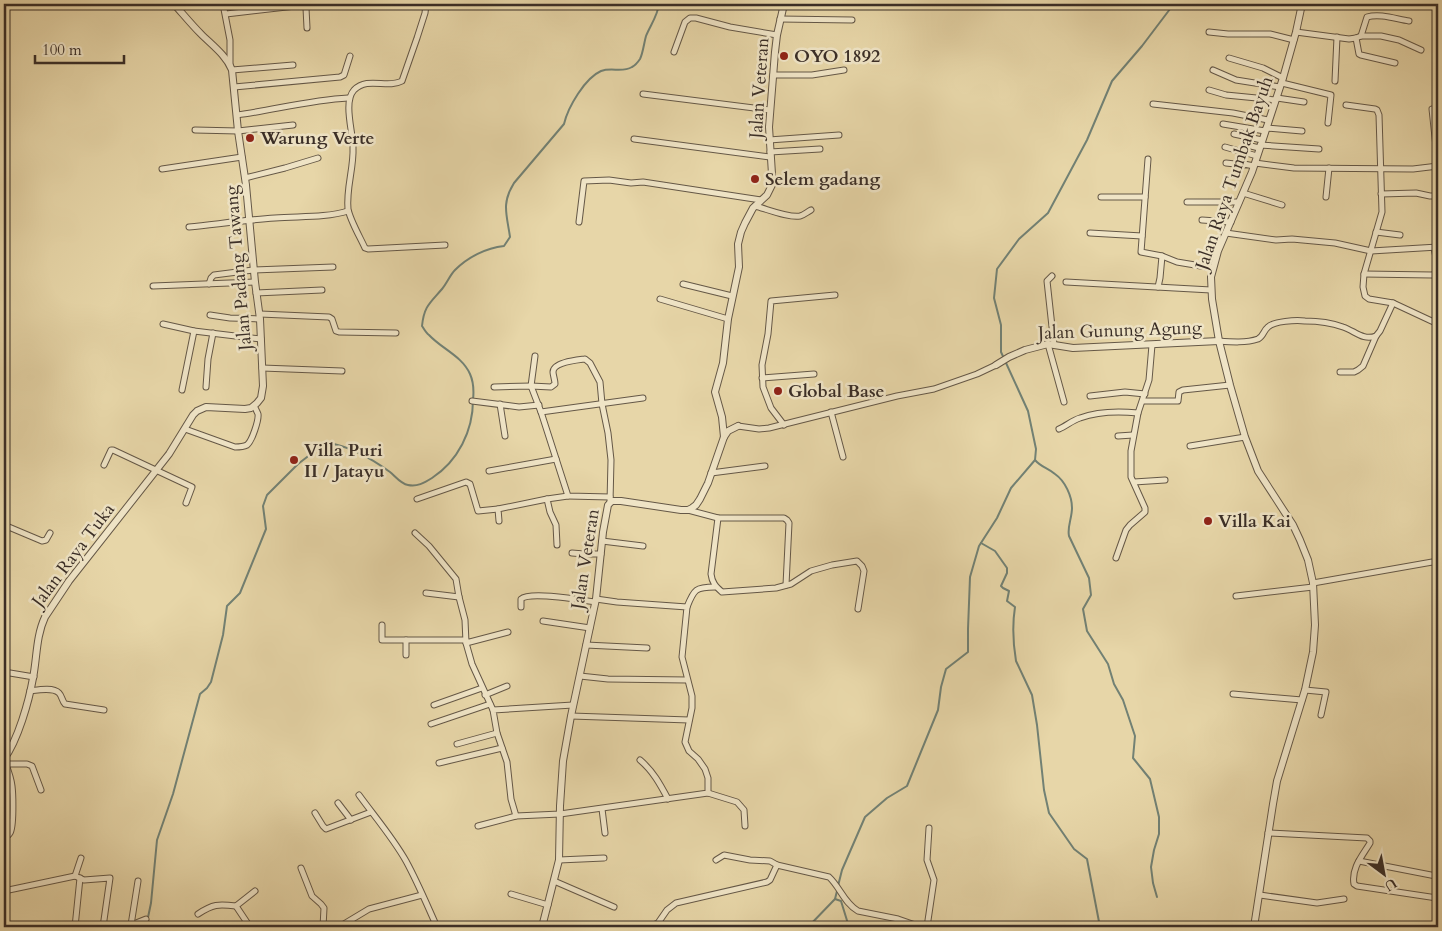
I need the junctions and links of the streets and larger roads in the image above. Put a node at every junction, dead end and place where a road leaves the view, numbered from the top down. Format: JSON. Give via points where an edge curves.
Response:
{"nodes":[{"id":1,"x":174,"y":4,"type":"edge"},
{"id":2,"x":223,"y":4,"type":"edge"},
{"id":3,"x":426,"y":4,"type":"edge"},
{"id":4,"x":784,"y":4,"type":"edge"},
{"id":5,"x":1302,"y":4,"type":"edge"},
{"id":6,"x":226,"y":14,"type":"junction"},
{"id":7,"x":780,"y":19,"type":"junction"},
{"id":8,"x":852,"y":20,"type":"dead end"},
{"id":9,"x":1409,"y":21,"type":"dead end"},
{"id":10,"x":307,"y":28,"type":"dead end"},
{"id":11,"x":1209,"y":32,"type":"dead end"},
{"id":12,"x":1296,"y":32,"type":"junction"},
{"id":13,"x":777,"y":35,"type":"junction"},
{"id":14,"x":1337,"y":37,"type":"junction"},
{"id":15,"x":1358,"y":37,"type":"junction"},
{"id":16,"x":1294,"y":40,"type":"junction"},
{"id":17,"x":1421,"y":50,"type":"dead end"},
{"id":18,"x":674,"y":52,"type":"dead end"},
{"id":19,"x":350,"y":56,"type":"dead end"},
{"id":20,"x":1229,"y":58,"type":"dead end"},
{"id":21,"x":1395,"y":63,"type":"dead end"},
{"id":22,"x":230,"y":65,"type":"junction"},
{"id":23,"x":293,"y":65,"type":"dead end"},
{"id":24,"x":844,"y":70,"type":"dead end"},
{"id":25,"x":1214,"y":70,"type":"dead end"},
{"id":26,"x":773,"y":74,"type":"junction"},
{"id":27,"x":1335,"y":81,"type":"dead end"},
{"id":28,"x":1282,"y":83,"type":"junction"},
{"id":29,"x":234,"y":87,"type":"junction"},
{"id":30,"x":1209,"y":90,"type":"dead end"},
{"id":31,"x":643,"y":94,"type":"dead end"},
{"id":32,"x":348,"y":98,"type":"dead end"},
{"id":33,"x":1276,"y":99,"type":"junction"},
{"id":34,"x":1304,"y":102,"type":"dead end"},
{"id":35,"x":1152,"y":104,"type":"dead end"},
{"id":36,"x":1346,"y":105,"type":"dead end"},
{"id":37,"x":1432,"y":109,"type":"dead end"},
{"id":38,"x":770,"y":110,"type":"junction"},
{"id":39,"x":237,"y":115,"type":"junction"},
{"id":40,"x":1268,"y":120,"type":"junction"},
{"id":41,"x":1328,"y":123,"type":"dead end"},
{"id":42,"x":1223,"y":124,"type":"dead end"},
{"id":43,"x":293,"y":125,"type":"dead end"},
{"id":44,"x":1265,"y":129,"type":"junction"},
{"id":45,"x":195,"y":130,"type":"dead end"},
{"id":46,"x":238,"y":131,"type":"junction"},
{"id":47,"x":1302,"y":131,"type":"dead end"},
{"id":48,"x":1234,"y":134,"type":"dead end"},
{"id":49,"x":839,"y":135,"type":"dead end"},
{"id":50,"x":634,"y":139,"type":"dead end"},
{"id":51,"x":769,"y":140,"type":"junction"},
{"id":52,"x":1260,"y":144,"type":"junction"},
{"id":53,"x":1251,"y":146,"type":"dead end"},
{"id":54,"x":1225,"y":147,"type":"dead end"},
{"id":55,"x":1319,"y":149,"type":"dead end"},
{"id":56,"x":820,"y":150,"type":"dead end"},
{"id":57,"x":770,"y":154,"type":"junction"},
{"id":58,"x":242,"y":157,"type":"junction"},
{"id":59,"x":318,"y":158,"type":"dead end"},
{"id":60,"x":1148,"y":159,"type":"dead end"},
{"id":61,"x":1255,"y":162,"type":"junction"},
{"id":62,"x":1226,"y":163,"type":"dead end"},
{"id":63,"x":1438,"y":166,"type":"edge"},
{"id":64,"x":1329,"y":168,"type":"junction"},
{"id":65,"x":1381,"y":168,"type":"junction"},
{"id":66,"x":162,"y":169,"type":"dead end"},
{"id":67,"x":245,"y":178,"type":"junction"},
{"id":68,"x":1244,"y":193,"type":"junction"},
{"id":69,"x":1382,"y":194,"type":"junction"},
{"id":70,"x":1438,"y":196,"type":"edge"},
{"id":71,"x":1101,"y":197,"type":"dead end"},
{"id":72,"x":1145,"y":197,"type":"junction"},
{"id":73,"x":1326,"y":197,"type":"dead end"},
{"id":74,"x":761,"y":200,"type":"junction"},
{"id":75,"x":1187,"y":202,"type":"dead end"},
{"id":76,"x":1239,"y":202,"type":"junction"},
{"id":77,"x":1282,"y":205,"type":"dead end"},
{"id":78,"x":755,"y":206,"type":"junction"},
{"id":79,"x":811,"y":210,"type":"dead end"},
{"id":80,"x":348,"y":211,"type":"junction"},
{"id":81,"x":249,"y":220,"type":"junction"},
{"id":82,"x":1202,"y":220,"type":"dead end"},
{"id":83,"x":579,"y":222,"type":"dead end"},
{"id":84,"x":1231,"y":222,"type":"junction"},
{"id":85,"x":189,"y":227,"type":"dead end"},
{"id":86,"x":1376,"y":232,"type":"junction"},
{"id":87,"x":1226,"y":233,"type":"junction"},
{"id":88,"x":1090,"y":234,"type":"dead end"},
{"id":89,"x":1400,"y":235,"type":"dead end"},
{"id":90,"x":1142,"y":236,"type":"junction"},
{"id":91,"x":445,"y":244,"type":"dead end"},
{"id":92,"x":1436,"y":248,"type":"edge"},
{"id":93,"x":1370,"y":251,"type":"junction"},
{"id":94,"x":1162,"y":256,"type":"junction"},
{"id":95,"x":333,"y":267,"type":"dead end"},
{"id":96,"x":1213,"y":268,"type":"junction"},
{"id":97,"x":1438,"y":269,"type":"edge"},
{"id":98,"x":253,"y":270,"type":"junction"},
{"id":99,"x":1364,"y":274,"type":"junction"},
{"id":100,"x":1052,"y":276,"type":"dead end"},
{"id":101,"x":254,"y":282,"type":"junction"},
{"id":102,"x":1066,"y":282,"type":"dead end"},
{"id":103,"x":209,"y":284,"type":"junction"},
{"id":104,"x":683,"y":284,"type":"dead end"},
{"id":105,"x":153,"y":286,"type":"dead end"},
{"id":106,"x":1158,"y":287,"type":"junction"},
{"id":107,"x":322,"y":290,"type":"dead end"},
{"id":108,"x":1211,"y":290,"type":"junction"},
{"id":109,"x":256,"y":293,"type":"junction"},
{"id":110,"x":835,"y":295,"type":"dead end"},
{"id":111,"x":732,"y":296,"type":"junction"},
{"id":112,"x":660,"y":299,"type":"dead end"},
{"id":113,"x":1393,"y":304,"type":"junction"},
{"id":114,"x":210,"y":315,"type":"dead end"},
{"id":115,"x":260,"y":316,"type":"junction"},
{"id":116,"x":728,"y":319,"type":"junction"},
{"id":117,"x":163,"y":324,"type":"dead end"},
{"id":118,"x":1438,"y":324,"type":"edge"},
{"id":119,"x":194,"y":331,"type":"junction"},
{"id":120,"x":396,"y":333,"type":"dead end"},
{"id":121,"x":212,"y":334,"type":"junction"},
{"id":122,"x":1376,"y":336,"type":"junction"},
{"id":123,"x":261,"y":339,"type":"junction"},
{"id":124,"x":1219,"y":342,"type":"junction"},
{"id":125,"x":1051,"y":344,"type":"junction"},
{"id":126,"x":1152,"y":345,"type":"junction"},
{"id":127,"x":535,"y":356,"type":"dead end"},
{"id":128,"x":996,"y":365,"type":"joint"},
{"id":129,"x":262,"y":368,"type":"junction"},
{"id":130,"x":342,"y":370,"type":"dead end"},
{"id":131,"x":1340,"y":372,"type":"dead end"},
{"id":132,"x":814,"y":374,"type":"dead end"},
{"id":133,"x":762,"y":378,"type":"junction"},
{"id":134,"x":1230,"y":385,"type":"junction"},
{"id":135,"x":531,"y":386,"type":"junction"},
{"id":136,"x":206,"y":387,"type":"dead end"},
{"id":137,"x":494,"y":387,"type":"dead end"},
{"id":138,"x":182,"y":390,"type":"dead end"},
{"id":139,"x":1145,"y":394,"type":"junction"},
{"id":140,"x":1090,"y":396,"type":"dead end"},
{"id":141,"x":643,"y":398,"type":"dead end"},
{"id":142,"x":472,"y":400,"type":"dead end"},
{"id":143,"x":1143,"y":401,"type":"junction"},
{"id":144,"x":1064,"y":402,"type":"dead end"},
{"id":145,"x":500,"y":404,"type":"junction"},
{"id":146,"x":602,"y":404,"type":"junction"},
{"id":147,"x":538,"y":405,"type":"junction"},
{"id":148,"x":254,"y":406,"type":"junction"},
{"id":149,"x":541,"y":412,"type":"junction"},
{"id":150,"x":831,"y":412,"type":"junction"},
{"id":151,"x":1138,"y":413,"type":"junction"},
{"id":152,"x":722,"y":418,"type":"junction"},
{"id":153,"x":784,"y":425,"type":"junction"},
{"id":154,"x":738,"y":426,"type":"junction"},
{"id":155,"x":185,"y":429,"type":"junction"},
{"id":156,"x":1060,"y":430,"type":"dead end"},
{"id":157,"x":1133,"y":435,"type":"junction"},
{"id":158,"x":505,"y":436,"type":"dead end"},
{"id":159,"x":1118,"y":436,"type":"dead end"},
{"id":160,"x":724,"y":437,"type":"junction"},
{"id":161,"x":1245,"y":437,"type":"junction"},
{"id":162,"x":1190,"y":446,"type":"dead end"},
{"id":163,"x":843,"y":457,"type":"dead end"},
{"id":164,"x":556,"y":458,"type":"junction"},
{"id":165,"x":104,"y":465,"type":"dead end"},
{"id":166,"x":765,"y":466,"type":"dead end"},
{"id":167,"x":157,"y":471,"type":"junction"},
{"id":168,"x":489,"y":471,"type":"dead end"},
{"id":169,"x":711,"y":473,"type":"junction"},
{"id":170,"x":1165,"y":480,"type":"dead end"},
{"id":171,"x":1134,"y":482,"type":"junction"},
{"id":172,"x":568,"y":496,"type":"junction"},
{"id":173,"x":417,"y":499,"type":"dead end"},
{"id":174,"x":546,"y":499,"type":"junction"},
{"id":175,"x":610,"y":500,"type":"junction"},
{"id":176,"x":186,"y":503,"type":"dead end"},
{"id":177,"x":498,"y":509,"type":"junction"},
{"id":178,"x":688,"y":510,"type":"junction"},
{"id":179,"x":718,"y":518,"type":"junction"},
{"id":180,"x":499,"y":522,"type":"dead end"},
{"id":181,"x":4,"y":525,"type":"edge"},
{"id":182,"x":50,"y":533,"type":"dead end"},
{"id":183,"x":415,"y":533,"type":"dead end"},
{"id":184,"x":602,"y":542,"type":"junction"},
{"id":185,"x":557,"y":545,"type":"dead end"},
{"id":186,"x":643,"y":546,"type":"dead end"},
{"id":187,"x":572,"y":552,"type":"dead end"},
{"id":188,"x":601,"y":554,"type":"junction"},
{"id":189,"x":1116,"y":558,"type":"dead end"},
{"id":190,"x":1438,"y":561,"type":"edge"},
{"id":191,"x":786,"y":585,"type":"junction"},
{"id":192,"x":1313,"y":585,"type":"junction"},
{"id":193,"x":715,"y":587,"type":"junction"},
{"id":194,"x":426,"y":593,"type":"dead end"},
{"id":195,"x":1236,"y":596,"type":"dead end"},
{"id":196,"x":459,"y":597,"type":"junction"},
{"id":197,"x":594,"y":600,"type":"junction"},
{"id":198,"x":521,"y":607,"type":"dead end"},
{"id":199,"x":687,"y":607,"type":"junction"},
{"id":200,"x":858,"y":609,"type":"dead end"},
{"id":201,"x":543,"y":621,"type":"dead end"},
{"id":202,"x":382,"y":625,"type":"dead end"},
{"id":203,"x":590,"y":628,"type":"junction"},
{"id":204,"x":508,"y":632,"type":"dead end"},
{"id":205,"x":406,"y":640,"type":"junction"},
{"id":206,"x":466,"y":641,"type":"junction"},
{"id":207,"x":586,"y":645,"type":"junction"},
{"id":208,"x":647,"y":648,"type":"dead end"},
{"id":209,"x":406,"y":655,"type":"dead end"},
{"id":210,"x":4,"y":672,"type":"edge"},
{"id":211,"x":580,"y":676,"type":"junction"},
{"id":212,"x":34,"y":677,"type":"junction"},
{"id":213,"x":687,"y":680,"type":"junction"},
{"id":214,"x":508,"y":686,"type":"dead end"},
{"id":215,"x":482,"y":688,"type":"junction"},
{"id":216,"x":1304,"y":690,"type":"junction"},
{"id":217,"x":30,"y":691,"type":"junction"},
{"id":218,"x":1233,"y":694,"type":"dead end"},
{"id":219,"x":485,"y":695,"type":"junction"},
{"id":220,"x":1302,"y":700,"type":"junction"},
{"id":221,"x":434,"y":705,"type":"dead end"},
{"id":222,"x":573,"y":705,"type":"junction"},
{"id":223,"x":491,"y":707,"type":"junction"},
{"id":224,"x":104,"y":710,"type":"dead end"},
{"id":225,"x":1321,"y":715,"type":"dead end"},
{"id":226,"x":571,"y":716,"type":"junction"},
{"id":227,"x":689,"y":720,"type":"junction"},
{"id":228,"x":431,"y":724,"type":"dead end"},
{"id":229,"x":497,"y":733,"type":"junction"},
{"id":230,"x":457,"y":744,"type":"dead end"},
{"id":231,"x":502,"y":748,"type":"junction"},
{"id":232,"x":640,"y":760,"type":"dead end"},
{"id":233,"x":4,"y":761,"type":"edge"},
{"id":234,"x":439,"y":763,"type":"dead end"},
{"id":235,"x":40,"y":790,"type":"dead end"},
{"id":236,"x":708,"y":792,"type":"junction"},
{"id":237,"x":359,"y":795,"type":"dead end"},
{"id":238,"x":668,"y":799,"type":"junction"},
{"id":239,"x":338,"y":803,"type":"dead end"},
{"id":240,"x":602,"y":809,"type":"junction"},
{"id":241,"x":371,"y":812,"type":"junction"},
{"id":242,"x":315,"y":813,"type":"dead end"},
{"id":243,"x":560,"y":814,"type":"junction"},
{"id":244,"x":516,"y":816,"type":"junction"},
{"id":245,"x":351,"y":820,"type":"junction"},
{"id":246,"x":478,"y":826,"type":"dead end"},
{"id":247,"x":745,"y":826,"type":"dead end"},
{"id":248,"x":929,"y":828,"type":"dead end"},
{"id":249,"x":605,"y":833,"type":"dead end"},
{"id":250,"x":1268,"y":833,"type":"junction"},
{"id":251,"x":4,"y":838,"type":"edge"},
{"id":252,"x":81,"y":858,"type":"dead end"},
{"id":253,"x":604,"y":858,"type":"dead end"},
{"id":254,"x":560,"y":860,"type":"junction"},
{"id":255,"x":716,"y":860,"type":"dead end"},
{"id":256,"x":1360,"y":860,"type":"junction"},
{"id":257,"x":777,"y":865,"type":"junction"},
{"id":258,"x":301,"y":868,"type":"dead end"},
{"id":259,"x":1436,"y":876,"type":"dead end"},
{"id":260,"x":78,"y":877,"type":"junction"},
{"id":261,"x":138,"y":880,"type":"dead end"},
{"id":262,"x":554,"y":881,"type":"junction"},
{"id":263,"x":4,"y":891,"type":"edge"},
{"id":264,"x":255,"y":891,"type":"dead end"},
{"id":265,"x":511,"y":894,"type":"dead end"},
{"id":266,"x":422,"y":895,"type":"junction"},
{"id":267,"x":1260,"y":895,"type":"junction"},
{"id":268,"x":1437,"y":898,"type":"edge"},
{"id":269,"x":1344,"y":899,"type":"dead end"},
{"id":270,"x":548,"y":905,"type":"junction"},
{"id":271,"x":236,"y":906,"type":"junction"},
{"id":272,"x":614,"y":907,"type":"dead end"},
{"id":273,"x":198,"y":914,"type":"dead end"},
{"id":274,"x":146,"y":919,"type":"dead end"},
{"id":275,"x":131,"y":925,"type":"junction"},
{"id":276,"x":75,"y":927,"type":"edge"},
{"id":277,"x":103,"y":927,"type":"edge"},
{"id":278,"x":118,"y":927,"type":"edge"},
{"id":279,"x":249,"y":927,"type":"edge"},
{"id":280,"x":323,"y":927,"type":"edge"},
{"id":281,"x":339,"y":927,"type":"edge"},
{"id":282,"x":438,"y":927,"type":"edge"},
{"id":283,"x":542,"y":927,"type":"edge"},
{"id":284,"x":649,"y":927,"type":"edge"},
{"id":285,"x":921,"y":927,"type":"edge"},
{"id":286,"x":927,"y":927,"type":"edge"},
{"id":287,"x":1254,"y":927,"type":"edge"}],
"edges":[{"from":1,"to":22,"type":"street"},
{"from":2,"to":6,"type":"street"},
{"from":3,"to":80,"type":"street","via":[[402,81],[397,84],[365,84],[351,96],[349,107],[354,148]]},
{"from":4,"to":7,"type":"street","name":"Jalan Veteran"},
{"from":5,"to":12,"type":"street","name":"Jalan Raya Tumbak Bayuh"},
{"from":6,"to":10,"type":"street","via":[[304,5]]},
{"from":6,"to":22,"type":"street"},
{"from":7,"to":8,"type":"street"},
{"from":7,"to":13,"type":"street","name":"Jalan Veteran"},
{"from":9,"to":15,"type":"street","via":[[1369,16]]},
{"from":11,"to":16,"type":"street","via":[[1270,34]]},
{"from":12,"to":14,"type":"street"},
{"from":12,"to":16,"type":"street","name":"Jalan Raya Tumbak Bayuh"},
{"from":13,"to":18,"type":"street","via":[[690,18],[685,22]]},
{"from":13,"to":26,"type":"street","name":"Jalan Veteran"},
{"from":14,"to":15,"type":"street"},
{"from":14,"to":27,"type":"street"},
{"from":15,"to":17,"type":"street","via":[[1381,36]]},
{"from":15,"to":21,"type":"street","via":[[1360,55]]},
{"from":16,"to":28,"type":"street","name":"Jalan Raya Tumbak Bayuh"},
{"from":19,"to":29,"type":"street","via":[[340,77]]},
{"from":20,"to":28,"type":"street","via":[[1263,68]]},
{"from":22,"to":23,"type":"street"},
{"from":22,"to":29,"type":"street","name":"Jalan Padang Tawang"},
{"from":24,"to":26,"type":"street","via":[[812,75]]},
{"from":25,"to":28,"type":"street","via":[[1236,80]]},
{"from":26,"to":38,"type":"street","name":"Jalan Veteran"},
{"from":28,"to":33,"type":"street","name":"Jalan Raya Tumbak Bayuh"},
{"from":28,"to":41,"type":"street","via":[[1331,95]]},
{"from":29,"to":39,"type":"street","name":"Jalan Padang Tawang"},
{"from":30,"to":33,"type":"street","via":[[1226,95]]},
{"from":31,"to":38,"type":"street"},
{"from":32,"to":39,"type":"street"},
{"from":33,"to":34,"type":"street"},
{"from":33,"to":40,"type":"street","name":"Jalan Raya Tumbak Bayuh"},
{"from":35,"to":40,"type":"street"},
{"from":36,"to":65,"type":"street","via":[[1375,108],[1379,112]]},
{"from":37,"to":63,"type":"street"},
{"from":38,"to":51,"type":"street","name":"Jalan Veteran"},
{"from":39,"to":46,"type":"street","name":"Jalan Padang Tawang"},
{"from":40,"to":44,"type":"street","name":"Jalan Raya Tumbak Bayuh"},
{"from":42,"to":44,"type":"street"},
{"from":43,"to":46,"type":"street"},
{"from":44,"to":47,"type":"street"},
{"from":44,"to":52,"type":"street","name":"Jalan Raya Tumbak Bayuh"},
{"from":45,"to":46,"type":"street"},
{"from":46,"to":58,"type":"street","name":"Jalan Padang Tawang"},
{"from":48,"to":52,"type":"street"},
{"from":49,"to":51,"type":"street"},
{"from":50,"to":57,"type":"street"},
{"from":51,"to":57,"type":"street","name":"Jalan Veteran"},
{"from":52,"to":53,"type":"street"},
{"from":52,"to":55,"type":"street"},
{"from":52,"to":61,"type":"street","name":"Jalan Raya Tumbak Bayuh"},
{"from":54,"to":61,"type":"street"},
{"from":56,"to":57,"type":"street"},
{"from":57,"to":74,"type":"street","name":"Jalan Veteran","via":[[772,185]]},
{"from":58,"to":66,"type":"street"},
{"from":58,"to":67,"type":"street","name":"Jalan Padang Tawang"},
{"from":59,"to":67,"type":"street"},
{"from":60,"to":72,"type":"street"},
{"from":61,"to":62,"type":"street","via":[[1244,165]]},
{"from":61,"to":64,"type":"street","via":[[1294,168]]},
{"from":61,"to":68,"type":"street","name":"Jalan Raya Tumbak Bayuh"},
{"from":63,"to":65,"type":"street"},
{"from":64,"to":65,"type":"street"},
{"from":64,"to":73,"type":"street"},
{"from":65,"to":69,"type":"street"},
{"from":67,"to":81,"type":"street","name":"Jalan Padang Tawang"},
{"from":68,"to":76,"type":"street","name":"Jalan Raya Tumbak Bayuh"},
{"from":68,"to":77,"type":"street"},
{"from":69,"to":70,"type":"street"},
{"from":69,"to":86,"type":"street","via":[[1382,212]]},
{"from":71,"to":72,"type":"street"},
{"from":72,"to":90,"type":"street"},
{"from":74,"to":78,"type":"street","name":"Jalan Veteran"},
{"from":74,"to":83,"type":"street","via":[[643,182],[584,178]]},
{"from":75,"to":76,"type":"street"},
{"from":76,"to":84,"type":"street","name":"Jalan Raya Tumbak Bayuh"},
{"from":78,"to":79,"type":"street","via":[[797,216]]},
{"from":78,"to":111,"type":"street","name":"Jalan Veteran","via":[[741,232],[739,267]]},
{"from":80,"to":81,"type":"street"},
{"from":80,"to":91,"type":"street","via":[[368,250]]},
{"from":81,"to":85,"type":"street"},
{"from":81,"to":98,"type":"street","name":"Jalan Padang Tawang"},
{"from":82,"to":84,"type":"street"},
{"from":84,"to":87,"type":"street","name":"Jalan Raya Tumbak Bayuh"},
{"from":86,"to":89,"type":"street"},
{"from":86,"to":93,"type":"street"},
{"from":87,"to":93,"type":"street","via":[[1335,243]]},
{"from":87,"to":96,"type":"street","name":"Jalan Raya Tumbak Bayuh"},
{"from":88,"to":90,"type":"street"},
{"from":90,"to":94,"type":"street","via":[[1141,252]]},
{"from":92,"to":93,"type":"street"},
{"from":92,"to":97,"type":"street"},
{"from":93,"to":99,"type":"street"},
{"from":94,"to":96,"type":"street"},
{"from":94,"to":106,"type":"street"},
{"from":95,"to":98,"type":"street"},
{"from":96,"to":108,"type":"street","name":"Jalan Raya Tumbak Bayuh"},
{"from":97,"to":99,"type":"street","via":[[1432,275]]},
{"from":98,"to":101,"type":"street","name":"Jalan Padang Tawang"},
{"from":98,"to":103,"type":"street","via":[[214,275]]},
{"from":99,"to":113,"type":"street","via":[[1363,293],[1366,298]]},
{"from":100,"to":125,"type":"street","via":[[1047,281]]},
{"from":101,"to":103,"type":"street"},
{"from":101,"to":109,"type":"street","name":"Jalan Padang Tawang"},
{"from":102,"to":106,"type":"street"},
{"from":103,"to":105,"type":"street"},
{"from":104,"to":111,"type":"street"},
{"from":106,"to":108,"type":"street"},
{"from":107,"to":109,"type":"street"},
{"from":108,"to":124,"type":"street","name":"Jalan Raya Tumbak Bayuh"},
{"from":109,"to":115,"type":"street","name":"Jalan Padang Tawang"},
{"from":110,"to":133,"type":"street","via":[[771,301]]},
{"from":111,"to":116,"type":"street","name":"Jalan Veteran"},
{"from":112,"to":116,"type":"street"},
{"from":113,"to":118,"type":"street"},
{"from":113,"to":122,"type":"street"},
{"from":114,"to":115,"type":"street","via":[[230,318]]},
{"from":115,"to":120,"type":"street","via":[[329,317],[339,332]]},
{"from":115,"to":123,"type":"street","name":"Jalan Padang Tawang"},
{"from":116,"to":152,"type":"street","name":"Jalan Veteran","via":[[724,363],[715,392]]},
{"from":117,"to":119,"type":"street"},
{"from":119,"to":121,"type":"street"},
{"from":119,"to":138,"type":"street"},
{"from":121,"to":123,"type":"street"},
{"from":121,"to":136,"type":"street"},
{"from":122,"to":124,"type":"street","via":[[1364,337],[1331,324],[1294,321],[1268,326],[1258,339]]},
{"from":122,"to":131,"type":"street","via":[[1363,366],[1354,372]]},
{"from":123,"to":129,"type":"street","name":"Jalan Padang Tawang"},
{"from":124,"to":126,"type":"street","name":"Jalan Gunung Agung"},
{"from":124,"to":134,"type":"street","name":"Jalan Raya Tumbak Bayuh"},
{"from":125,"to":126,"type":"street","name":"Jalan Gunung Agung","via":[[1073,348]]},
{"from":125,"to":128,"type":"street","name":"Jalan Gunung Agung","via":[[1030,348]]},
{"from":125,"to":144,"type":"street"},
{"from":126,"to":139,"type":"street"},
{"from":127,"to":135,"type":"street"},
{"from":128,"to":150,"type":"street","via":[[934,390]]},
{"from":129,"to":130,"type":"street"},
{"from":129,"to":148,"type":"street","name":"Jalan Padang Tawang","via":[[263,392]]},
{"from":132,"to":133,"type":"street"},
{"from":133,"to":153,"type":"street","via":[[771,408]]},
{"from":134,"to":143,"type":"street","via":[[1183,390],[1179,392],[1178,401]]},
{"from":134,"to":161,"type":"street","name":"Jalan Raya Tumbak Bayuh"},
{"from":135,"to":137,"type":"street"},
{"from":135,"to":146,"type":"street","via":[[551,387],[556,384],[554,368],[586,359],[600,382]]},
{"from":135,"to":147,"type":"street"},
{"from":139,"to":140,"type":"street","via":[[1125,392]]},
{"from":139,"to":143,"type":"street"},
{"from":141,"to":146,"type":"street"},
{"from":142,"to":145,"type":"street"},
{"from":143,"to":151,"type":"street"},
{"from":145,"to":147,"type":"street"},
{"from":145,"to":158,"type":"street"},
{"from":146,"to":149,"type":"street"},
{"from":146,"to":175,"type":"street","via":[[611,460]]},
{"from":147,"to":149,"type":"street"},
{"from":148,"to":155,"type":"street","name":"Jalan Raya Tuka","via":[[246,409],[202,408],[193,415]]},
{"from":148,"to":155,"type":"street","via":[[258,420],[251,440],[242,447]]},
{"from":149,"to":164,"type":"street"},
{"from":150,"to":153,"type":"street"},
{"from":150,"to":163,"type":"street"},
{"from":151,"to":156,"type":"street","via":[[1114,411],[1090,415]]},
{"from":151,"to":157,"type":"street"},
{"from":152,"to":154,"type":"street"},
{"from":152,"to":160,"type":"street","name":"Jalan Veteran"},
{"from":153,"to":154,"type":"street","via":[[759,429]]},
{"from":154,"to":160,"type":"street"},
{"from":155,"to":167,"type":"street","name":"Jalan Raya Tuka"},
{"from":157,"to":159,"type":"street"},
{"from":157,"to":171,"type":"street","via":[[1131,477]]},
{"from":160,"to":169,"type":"street","name":"Jalan Veteran"},
{"from":161,"to":162,"type":"street"},
{"from":161,"to":192,"type":"street","name":"Jalan Raya Tumbak Bayuh","via":[[1258,472],[1300,540]]},
{"from":164,"to":168,"type":"street"},
{"from":164,"to":172,"type":"street"},
{"from":165,"to":167,"type":"street","via":[[113,450]]},
{"from":166,"to":169,"type":"street"},
{"from":167,"to":176,"type":"street","via":[[192,487]]},
{"from":167,"to":212,"type":"street","name":"Jalan Raya Tuka","via":[[45,616]]},
{"from":169,"to":178,"type":"street","name":"Jalan Veteran","via":[[698,503]]},
{"from":170,"to":171,"type":"street"},
{"from":171,"to":189,"type":"street","via":[[1145,512],[1126,530]]},
{"from":172,"to":174,"type":"street"},
{"from":172,"to":175,"type":"street"},
{"from":173,"to":177,"type":"street","via":[[466,482],[470,484],[478,511]]},
{"from":174,"to":177,"type":"street"},
{"from":174,"to":185,"type":"street","via":[[556,525]]},
{"from":175,"to":178,"type":"street","name":"Jalan Veteran"},
{"from":175,"to":184,"type":"street","name":"Jalan Veteran"},
{"from":177,"to":180,"type":"street"},
{"from":178,"to":179,"type":"street"},
{"from":179,"to":191,"type":"street","via":[[787,520]]},
{"from":179,"to":193,"type":"street","via":[[711,574]]},
{"from":181,"to":182,"type":"street","via":[[42,541]]},
{"from":183,"to":196,"type":"street","via":[[456,579]]},
{"from":184,"to":186,"type":"street"},
{"from":184,"to":188,"type":"street","name":"Jalan Veteran"},
{"from":187,"to":188,"type":"street"},
{"from":188,"to":197,"type":"street","name":"Jalan Veteran"},
{"from":190,"to":192,"type":"street"},
{"from":191,"to":193,"type":"street","via":[[734,592],[722,592]]},
{"from":191,"to":200,"type":"street","via":[[811,572],[857,561],[864,571]]},
{"from":192,"to":195,"type":"street"},
{"from":192,"to":216,"type":"street","name":"Jalan Raya Tumbak Bayuh","via":[[1313,652]]},
{"from":193,"to":199,"type":"street","via":[[702,587],[696,591]]},
{"from":194,"to":196,"type":"street"},
{"from":196,"to":206,"type":"street"},
{"from":197,"to":198,"type":"street","via":[[522,597]]},
{"from":197,"to":199,"type":"street"},
{"from":197,"to":203,"type":"street","name":"Jalan Veteran"},
{"from":199,"to":213,"type":"street","via":[[682,658]]},
{"from":201,"to":203,"type":"street"},
{"from":202,"to":205,"type":"street","via":[[382,640]]},
{"from":203,"to":207,"type":"street","name":"Jalan Veteran"},
{"from":204,"to":206,"type":"street"},
{"from":205,"to":206,"type":"street"},
{"from":205,"to":209,"type":"street"},
{"from":206,"to":215,"type":"street"},
{"from":207,"to":208,"type":"street"},
{"from":207,"to":211,"type":"street","name":"Jalan Veteran"},
{"from":210,"to":212,"type":"street"},
{"from":211,"to":213,"type":"street"},
{"from":211,"to":222,"type":"street","name":"Jalan Veteran"},
{"from":212,"to":217,"type":"street","name":"Jalan Raya Tuka"},
{"from":213,"to":227,"type":"street","via":[[692,696]]},
{"from":214,"to":219,"type":"street"},
{"from":215,"to":219,"type":"street"},
{"from":215,"to":221,"type":"street"},
{"from":216,"to":220,"type":"street","name":"Jalan Raya Tumbak Bayuh"},
{"from":216,"to":225,"type":"street","via":[[1326,692]]},
{"from":217,"to":224,"type":"street","via":[[53,690],[65,704]]},
{"from":217,"to":233,"type":"street","name":"Jalan Raya Tuka","via":[[28,704]]},
{"from":218,"to":220,"type":"street"},
{"from":219,"to":223,"type":"street"},
{"from":220,"to":250,"type":"street","name":"Jalan Raya Tumbak Bayuh","via":[[1277,781]]},
{"from":222,"to":223,"type":"street"},
{"from":222,"to":226,"type":"street","name":"Jalan Veteran"},
{"from":223,"to":228,"type":"street"},
{"from":223,"to":229,"type":"street"},
{"from":226,"to":227,"type":"street"},
{"from":226,"to":243,"type":"street","name":"Jalan Veteran","via":[[563,761]]},
{"from":227,"to":236,"type":"street","via":[[686,746],[705,769]]},
{"from":229,"to":230,"type":"street"},
{"from":229,"to":231,"type":"street"},
{"from":231,"to":234,"type":"street"},
{"from":231,"to":244,"type":"street"},
{"from":232,"to":238,"type":"street","via":[[650,768]]},
{"from":233,"to":235,"type":"street","via":[[32,766]]},
{"from":233,"to":251,"type":"street","via":[[12,784],[13,820],[11,832]]},
{"from":236,"to":238,"type":"street"},
{"from":236,"to":247,"type":"street","via":[[737,802],[744,810]]},
{"from":237,"to":241,"type":"street"},
{"from":238,"to":240,"type":"street"},
{"from":239,"to":245,"type":"street"},
{"from":240,"to":243,"type":"street"},
{"from":240,"to":249,"type":"street"},
{"from":241,"to":245,"type":"street"},
{"from":241,"to":266,"type":"street","via":[[405,860]]},
{"from":242,"to":245,"type":"street","via":[[326,829]]},
{"from":243,"to":244,"type":"street"},
{"from":243,"to":254,"type":"street","name":"Jalan Veteran"},
{"from":244,"to":246,"type":"street"},
{"from":248,"to":286,"type":"street","via":[[927,860],[934,880]]},
{"from":250,"to":256,"type":"street","via":[[1367,838],[1370,843]]},
{"from":250,"to":267,"type":"street","name":"Jalan Raya Tumbak Bayuh"},
{"from":252,"to":260,"type":"street"},
{"from":253,"to":254,"type":"street"},
{"from":254,"to":262,"type":"street","name":"Jalan Veteran"},
{"from":255,"to":257,"type":"street","via":[[724,853],[750,860],[770,860]]},
{"from":256,"to":259,"type":"street"},
{"from":256,"to":268,"type":"street","via":[[1353,878],[1357,886]]},
{"from":257,"to":284,"type":"street","via":[[767,882],[676,903],[658,923]]},
{"from":257,"to":285,"type":"street","via":[[829,877],[851,906],[858,910]]},
{"from":258,"to":280,"type":"street","via":[[312,896],[324,908]]},
{"from":260,"to":263,"type":"street"},
{"from":260,"to":276,"type":"street"},
{"from":260,"to":277,"type":"street","via":[[84,880],[110,878]]},
{"from":261,"to":275,"type":"street"},
{"from":262,"to":270,"type":"street","name":"Jalan Veteran"},
{"from":262,"to":272,"type":"street"},
{"from":264,"to":271,"type":"street"},
{"from":265,"to":270,"type":"street"},
{"from":266,"to":281,"type":"street","via":[[369,909]]},
{"from":266,"to":282,"type":"street"},
{"from":267,"to":269,"type":"street","via":[[1317,903]]},
{"from":267,"to":287,"type":"street","name":"Jalan Raya Tumbak Bayuh"},
{"from":270,"to":283,"type":"street","name":"Jalan Veteran"},
{"from":271,"to":273,"type":"street","via":[[214,905]]},
{"from":271,"to":279,"type":"street"},
{"from":274,"to":275,"type":"street"},
{"from":275,"to":278,"type":"street"}]}
